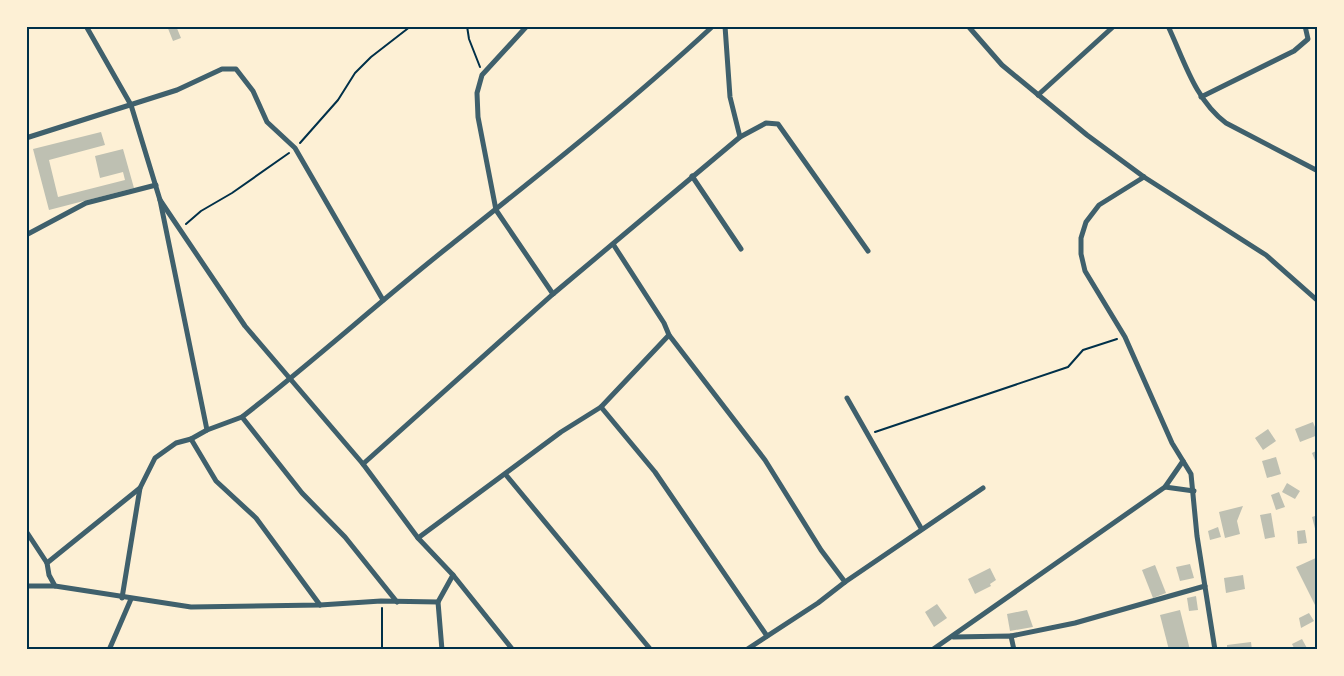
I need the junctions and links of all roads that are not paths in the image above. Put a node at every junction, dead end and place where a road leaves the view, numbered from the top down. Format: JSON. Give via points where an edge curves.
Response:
{"nodes":[{"id":1,"x":86,"y":26,"type":"edge"},
{"id":2,"x":527,"y":26,"type":"edge"},
{"id":3,"x":713,"y":26,"type":"edge"},
{"id":4,"x":725,"y":26,"type":"edge"},
{"id":5,"x":968,"y":26,"type":"edge"},
{"id":6,"x":1114,"y":26,"type":"edge"},
{"id":7,"x":1168,"y":26,"type":"edge"},
{"id":8,"x":1305,"y":26,"type":"edge"},
{"id":9,"x":1038,"y":95,"type":"junction"},
{"id":10,"x":1200,"y":97,"type":"junction"},
{"id":11,"x":131,"y":105,"type":"junction"},
{"id":12,"x":740,"y":137,"type":"junction"},
{"id":13,"x":26,"y":138,"type":"edge"},
{"id":14,"x":1318,"y":171,"type":"edge"},
{"id":15,"x":692,"y":176,"type":"junction"},
{"id":16,"x":1144,"y":177,"type":"junction"},
{"id":17,"x":156,"y":185,"type":"junction"},
{"id":18,"x":160,"y":200,"type":"junction"},
{"id":19,"x":496,"y":210,"type":"junction"},
{"id":20,"x":26,"y":235,"type":"edge"},
{"id":21,"x":613,"y":244,"type":"junction"},
{"id":22,"x":741,"y":249,"type":"dead end"},
{"id":23,"x":868,"y":251,"type":"dead end"},
{"id":24,"x":553,"y":294,"type":"junction"},
{"id":25,"x":383,"y":300,"type":"junction"},
{"id":26,"x":1318,"y":301,"type":"edge"},
{"id":27,"x":669,"y":335,"type":"junction"},
{"id":28,"x":291,"y":378,"type":"junction"},
{"id":29,"x":848,"y":398,"type":"dead end"},
{"id":30,"x":601,"y":407,"type":"junction"},
{"id":31,"x":242,"y":417,"type":"junction"},
{"id":32,"x":207,"y":430,"type":"junction"},
{"id":33,"x":191,"y":439,"type":"junction"},
{"id":34,"x":1183,"y":461,"type":"junction"},
{"id":35,"x":363,"y":464,"type":"junction"},
{"id":36,"x":506,"y":475,"type":"junction"},
{"id":37,"x":1165,"y":487,"type":"junction"},
{"id":38,"x":140,"y":488,"type":"junction"},
{"id":39,"x":984,"y":488,"type":"dead end"},
{"id":40,"x":1194,"y":491,"type":"junction"},
{"id":41,"x":921,"y":528,"type":"junction"},
{"id":42,"x":26,"y":532,"type":"edge"},
{"id":43,"x":418,"y":538,"type":"junction"},
{"id":44,"x":47,"y":562,"type":"junction"},
{"id":45,"x":453,"y":576,"type":"junction"},
{"id":46,"x":845,"y":582,"type":"junction"},
{"id":47,"x":26,"y":586,"type":"edge"},
{"id":48,"x":55,"y":586,"type":"junction"},
{"id":49,"x":1205,"y":586,"type":"junction"},
{"id":50,"x":122,"y":598,"type":"junction"},
{"id":51,"x":131,"y":599,"type":"junction"},
{"id":52,"x":397,"y":602,"type":"junction"},
{"id":53,"x":438,"y":602,"type":"junction"},
{"id":54,"x":320,"y":605,"type":"junction"},
{"id":55,"x":767,"y":636,"type":"junction"},
{"id":56,"x":1011,"y":636,"type":"junction"},
{"id":57,"x":952,"y":637,"type":"junction"},
{"id":58,"x":511,"y":649,"type":"edge"},
{"id":59,"x":109,"y":650,"type":"edge"},
{"id":60,"x":442,"y":650,"type":"edge"},
{"id":61,"x":651,"y":650,"type":"edge"},
{"id":62,"x":746,"y":650,"type":"edge"},
{"id":63,"x":932,"y":650,"type":"edge"},
{"id":64,"x":1014,"y":650,"type":"edge"},
{"id":65,"x":1215,"y":650,"type":"edge"}],
"edges":[{"from":1,"to":11,"type":"street"},
{"from":2,"to":19,"type":"street","via":[[482,75],[477,93],[478,117]]},
{"from":3,"to":19,"type":"street"},
{"from":4,"to":12,"type":"street","via":[[730,96]]},
{"from":5,"to":9,"type":"street","via":[[1002,66]]},
{"from":6,"to":9,"type":"street"},
{"from":7,"to":10,"type":"street"},
{"from":8,"to":10,"type":"street","via":[[1308,39],[1294,51]]},
{"from":9,"to":16,"type":"street"},
{"from":10,"to":14,"type":"street","via":[[1226,123]]},
{"from":11,"to":13,"type":"street"},
{"from":11,"to":17,"type":"street"},
{"from":11,"to":25,"type":"street","via":[[177,90],[222,69],[236,70],[253,91],[267,122],[295,148]]},
{"from":12,"to":15,"type":"street"},
{"from":12,"to":23,"type":"street","via":[[766,123],[778,124]]},
{"from":15,"to":21,"type":"street"},
{"from":15,"to":22,"type":"street"},
{"from":16,"to":26,"type":"street","via":[[1266,255]]},
{"from":16,"to":34,"type":"street","via":[[1099,205],[1086,222],[1081,254],[1085,271],[1125,337]]},
{"from":17,"to":18,"type":"street"},
{"from":17,"to":20,"type":"street","via":[[86,203]]},
{"from":18,"to":28,"type":"street","via":[[245,326]]},
{"from":18,"to":32,"type":"street"},
{"from":19,"to":24,"type":"street"},
{"from":19,"to":25,"type":"street"},
{"from":21,"to":24,"type":"street"},
{"from":21,"to":27,"type":"street"},
{"from":24,"to":35,"type":"street"},
{"from":25,"to":28,"type":"street"},
{"from":27,"to":30,"type":"street"},
{"from":27,"to":46,"type":"street","via":[[765,460],[821,550]]},
{"from":28,"to":31,"type":"street"},
{"from":28,"to":35,"type":"street"},
{"from":29,"to":41,"type":"street"},
{"from":30,"to":36,"type":"street","via":[[561,432]]},
{"from":30,"to":55,"type":"street","via":[[655,472]]},
{"from":31,"to":32,"type":"street"},
{"from":31,"to":52,"type":"street","via":[[302,493],[345,537]]},
{"from":32,"to":33,"type":"street"},
{"from":33,"to":38,"type":"street","via":[[176,443],[155,458]]},
{"from":33,"to":54,"type":"street","via":[[216,481],[256,518]]},
{"from":34,"to":37,"type":"street"},
{"from":34,"to":40,"type":"street"},
{"from":35,"to":43,"type":"street"},
{"from":36,"to":43,"type":"street"},
{"from":36,"to":61,"type":"street"},
{"from":37,"to":40,"type":"street"},
{"from":37,"to":57,"type":"street"},
{"from":38,"to":44,"type":"street"},
{"from":38,"to":50,"type":"street"},
{"from":39,"to":41,"type":"street"},
{"from":40,"to":49,"type":"street"},
{"from":41,"to":46,"type":"street"},
{"from":42,"to":44,"type":"street"},
{"from":43,"to":45,"type":"street"},
{"from":44,"to":48,"type":"street"},
{"from":45,"to":53,"type":"street"},
{"from":45,"to":58,"type":"street"},
{"from":46,"to":55,"type":"street"},
{"from":47,"to":48,"type":"street"},
{"from":48,"to":50,"type":"street"},
{"from":49,"to":56,"type":"street","via":[[1075,623]]},
{"from":49,"to":65,"type":"street"},
{"from":50,"to":51,"type":"street"},
{"from":51,"to":54,"type":"street","via":[[191,607]]},
{"from":51,"to":59,"type":"street"},
{"from":52,"to":53,"type":"street"},
{"from":52,"to":54,"type":"street"},
{"from":53,"to":60,"type":"street"},
{"from":55,"to":62,"type":"street"},
{"from":56,"to":57,"type":"street"},
{"from":56,"to":64,"type":"street"},
{"from":57,"to":63,"type":"street"}]}
